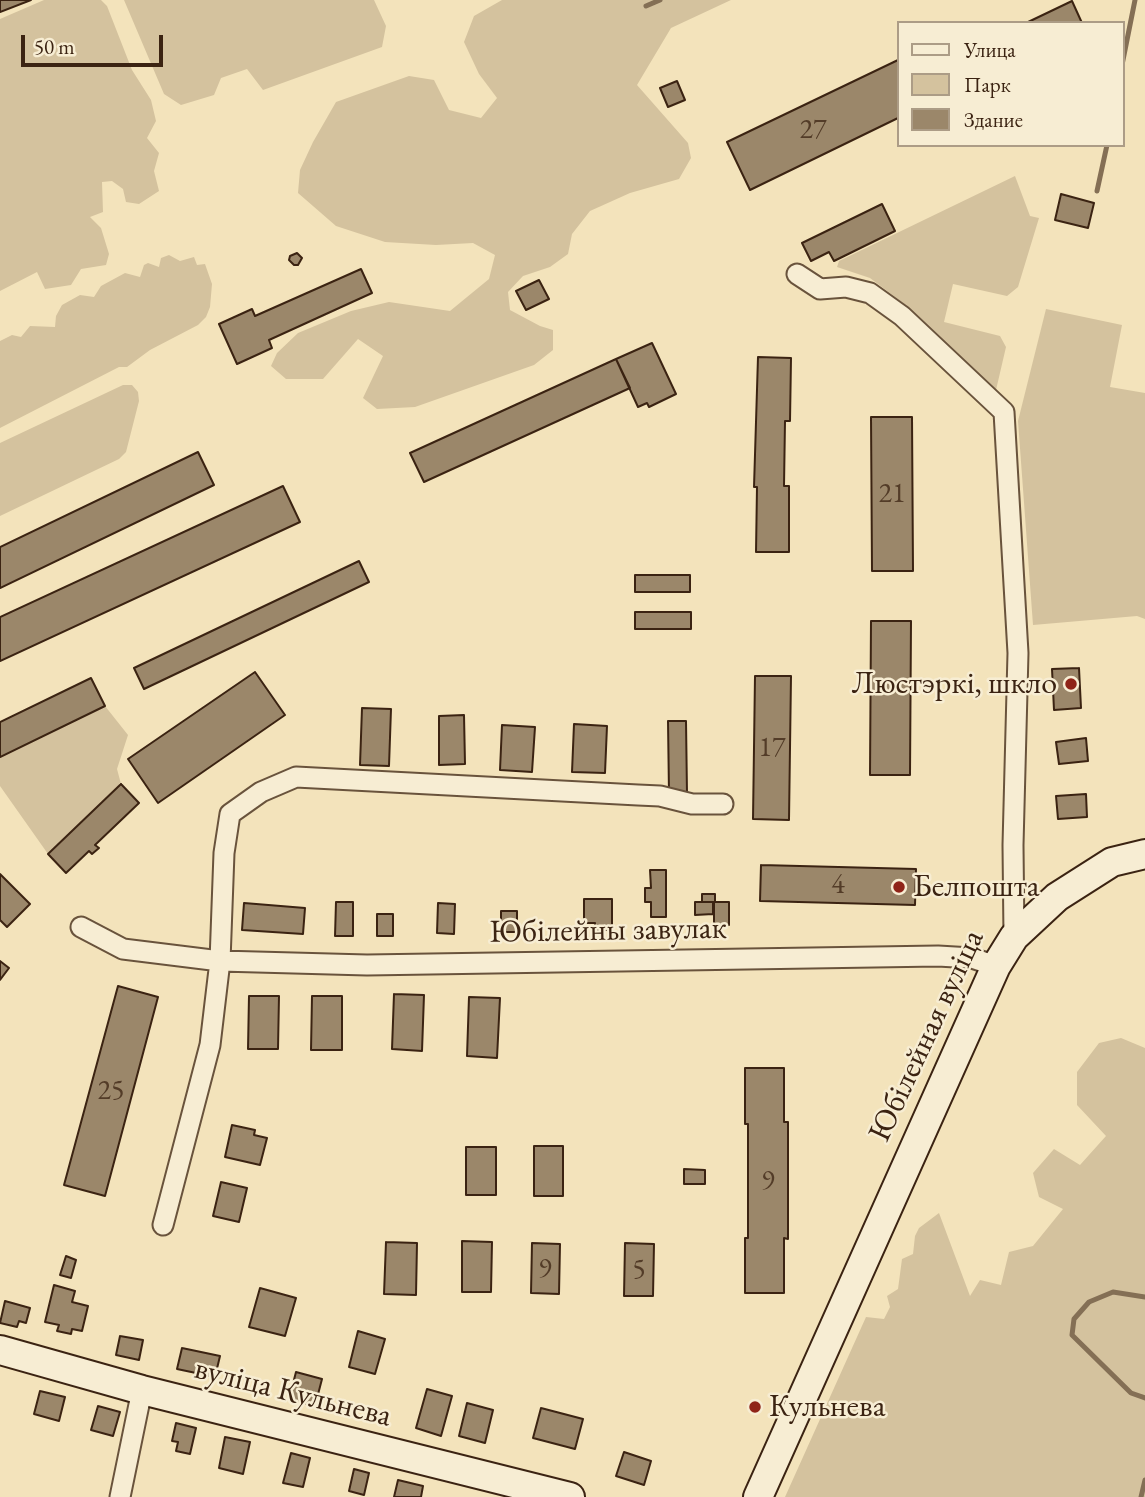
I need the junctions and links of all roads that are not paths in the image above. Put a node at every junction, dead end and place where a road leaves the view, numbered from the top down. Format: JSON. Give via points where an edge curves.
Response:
{"nodes":[{"id":1,"x":797,"y":274,"type":"dead end"},
{"id":2,"x":723,"y":804,"type":"dead end"},
{"id":3,"x":1145,"y":854,"type":"edge"},
{"id":4,"x":81,"y":926,"type":"dead end"},
{"id":5,"x":1013,"y":937,"type":"junction"},
{"id":6,"x":219,"y":961,"type":"junction"},
{"id":7,"x":996,"y":966,"type":"junction"},
{"id":8,"x":163,"y":1225,"type":"dead end"},
{"id":9,"x":0,"y":1350,"type":"edge"},
{"id":10,"x":142,"y":1391,"type":"junction"},
{"id":11,"x":120,"y":1497,"type":"edge"},
{"id":12,"x":570,"y":1497,"type":"edge"},
{"id":13,"x":758,"y":1497,"type":"edge"}],
"edges":[{"from":1,"to":5,"type":"street","name":"Юбілейная вуліца","via":[[820,289],[846,287],[870,293],[902,316],[1004,412],[1018,653]]},
{"from":2,"to":6,"type":"street","via":[[692,804],[638,794],[296,776],[261,792],[230,814]]},
{"from":3,"to":5,"type":"main road","via":[[1112,862],[1058,897]]},
{"from":4,"to":6,"type":"street","name":"Юбілейны завулак","via":[[123,949]]},
{"from":5,"to":7,"type":"main road","name":"Юбілейная вуліца"},
{"from":6,"to":7,"type":"street","name":"Юбілейны завулак","via":[[367,965],[938,956],[972,958]]},
{"from":6,"to":8,"type":"street","via":[[210,1045]]},
{"from":7,"to":13,"type":"main road","name":"Юбілейная вуліца"},
{"from":9,"to":10,"type":"main road","name":"вуліца Кульнева"},
{"from":10,"to":11,"type":"street"},
{"from":10,"to":12,"type":"main road","name":"вуліца Кульнева"}]}
